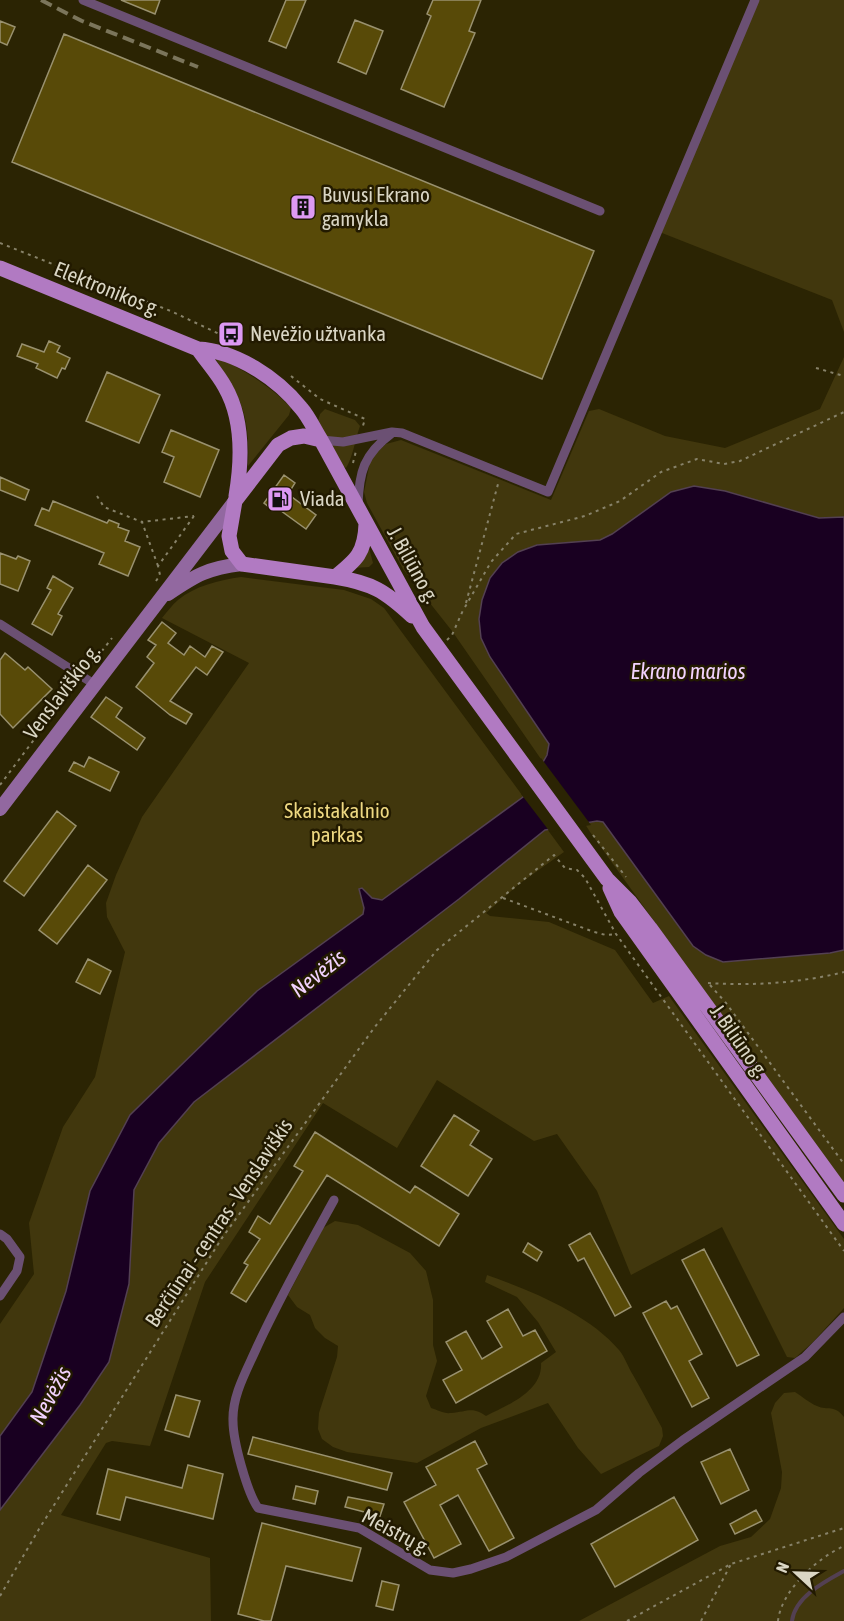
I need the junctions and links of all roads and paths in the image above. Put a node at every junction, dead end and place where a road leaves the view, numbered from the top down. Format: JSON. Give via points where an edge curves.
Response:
{"nodes":[{"id":1,"x":83,"y":0,"type":"edge"},
{"id":2,"x":755,"y":0,"type":"edge"},
{"id":3,"x":600,"y":211,"type":"dead end"},
{"id":4,"x":0,"y":268,"type":"edge"},
{"id":5,"x":198,"y":349,"type":"junction"},
{"id":6,"x":816,"y":368,"type":"dead end"},
{"id":7,"x":844,"y":376,"type":"edge"},
{"id":8,"x":844,"y":412,"type":"edge"},
{"id":9,"x":393,"y":432,"type":"junction"},
{"id":10,"x":321,"y":440,"type":"junction"},
{"id":11,"x":501,"y":474,"type":"junction"},
{"id":12,"x":97,"y":496,"type":"dead end"},
{"id":13,"x":235,"y":501,"type":"junction"},
{"id":14,"x":358,"y":509,"type":"junction"},
{"id":15,"x":142,"y":522,"type":"junction"},
{"id":16,"x":366,"y":524,"type":"junction"},
{"id":17,"x":242,"y":564,"type":"junction"},
{"id":18,"x":158,"y":566,"type":"junction"},
{"id":19,"x":335,"y":577,"type":"junction"},
{"id":20,"x":155,"y":594,"type":"junction"},
{"id":21,"x":465,"y":607,"type":"junction"},
{"id":22,"x":0,"y":624,"type":"edge"},
{"id":23,"x":423,"y":627,"type":"junction"},
{"id":24,"x":115,"y":635,"type":"dead end"},
{"id":25,"x":439,"y":648,"type":"junction"},
{"id":26,"x":88,"y":680,"type":"junction"},
{"id":27,"x":0,"y":785,"type":"edge"},
{"id":28,"x":0,"y":809,"type":"edge"},
{"id":29,"x":607,"y":879,"type":"junction"},
{"id":30,"x":503,"y":898,"type":"junction"},
{"id":31,"x":616,"y":934,"type":"junction"},
{"id":32,"x":844,"y":972,"type":"edge"},
{"id":33,"x":708,"y":983,"type":"dead end"},
{"id":34,"x":844,"y":1195,"type":"edge"},
{"id":35,"x":334,"y":1200,"type":"dead end"},
{"id":36,"x":844,"y":1224,"type":"edge"},
{"id":37,"x":0,"y":1234,"type":"edge"},
{"id":38,"x":844,"y":1251,"type":"edge"},
{"id":39,"x":0,"y":1296,"type":"edge"},
{"id":40,"x":844,"y":1317,"type":"edge"},
{"id":41,"x":844,"y":1528,"type":"edge"},
{"id":42,"x":844,"y":1546,"type":"edge"},
{"id":43,"x":731,"y":1564,"type":"junction"},
{"id":44,"x":0,"y":1596,"type":"edge"},
{"id":45,"x":627,"y":1621,"type":"edge"},
{"id":46,"x":701,"y":1621,"type":"edge"},
{"id":47,"x":778,"y":1621,"type":"edge"}],
"edges":[{"from":1,"to":3,"type":"street"},
{"from":2,"to":11,"type":"street","via":[[548,492]]},
{"from":4,"to":5,"type":"main road","name":"Elektronikos g."},
{"from":5,"to":10,"type":"main road","name":"Elektronikos g.","via":[[214,350],[258,371],[301,408]]},
{"from":5,"to":13,"type":"main road","via":[[225,386],[237,421],[241,448]]},
{"from":6,"to":7,"type":"path"},
{"from":8,"to":21,"type":"path","via":[[740,461],[724,464],[697,459],[661,472],[620,501],[585,516],[516,534],[491,562]]},
{"from":9,"to":10,"type":"street","via":[[343,442]]},
{"from":9,"to":11,"type":"street"},
{"from":9,"to":14,"type":"street","via":[[378,444],[365,463],[359,480]]},
{"from":10,"to":13,"type":"main road","via":[[304,436],[278,445]]},
{"from":10,"to":14,"type":"main road"},
{"from":11,"to":21,"type":"path"},
{"from":12,"to":15,"type":"path","via":[[104,507]]},
{"from":13,"to":17,"type":"main road","via":[[229,536],[232,551]]},
{"from":13,"to":20,"type":"main road","name":"Venslaviškio g."},
{"from":14,"to":16,"type":"main road"},
{"from":15,"to":18,"type":"path"},
{"from":15,"to":18,"type":"path","via":[[194,516]]},
{"from":16,"to":19,"type":"main road","via":[[363,549]]},
{"from":16,"to":23,"type":"main road","name":"J. Biliūno g."},
{"from":17,"to":19,"type":"main road"},
{"from":17,"to":20,"type":"main road","name":"Venslaviškio g.","via":[[220,566]]},
{"from":18,"to":20,"type":"path"},
{"from":19,"to":23,"type":"main road","name":"J. Biliūno g.","via":[[379,588]]},
{"from":20,"to":26,"type":"main road","name":"Venslaviškio g."},
{"from":21,"to":25,"type":"path","via":[[452,635]]},
{"from":22,"to":26,"type":"street"},
{"from":23,"to":25,"type":"main road","name":"J. Biliūno g."},
{"from":24,"to":26,"type":"path"},
{"from":25,"to":29,"type":"main road","name":"J. Biliūno g."},
{"from":26,"to":27,"type":"path"},
{"from":26,"to":28,"type":"main road","name":"Venslaviškio g."},
{"from":29,"to":34,"type":"main road","name":"J. Biliūno g.","via":[[650,928]]},
{"from":29,"to":36,"type":"main road","name":"J. Biliūno g.","via":[[621,912]]},
{"from":30,"to":31,"type":"path","via":[[594,932]]},
{"from":30,"to":31,"type":"path","name":"Berčiūnai - centras - Venslaviškis","via":[[554,855],[565,868],[578,870],[585,878]]},
{"from":30,"to":44,"type":"path","name":"Berčiūnai - centras - Venslaviškis","via":[[437,950],[374,1028],[270,1171],[181,1302]]},
{"from":31,"to":38,"type":"path"},
{"from":32,"to":33,"type":"path","via":[[777,983]]},
{"from":35,"to":40,"type":"street","name":"Meistrų g.","via":[[280,1299],[239,1387],[232,1420],[241,1463],[251,1499],[258,1509],[359,1528],[430,1570],[453,1574],[506,1557],[596,1510],[682,1440],[805,1357]]},
{"from":37,"to":39,"type":"street","via":[[20,1257]]},
{"from":41,"to":43,"type":"path"},
{"from":42,"to":47,"type":"path","via":[[809,1570],[786,1595]]},
{"from":43,"to":45,"type":"path"},
{"from":43,"to":46,"type":"path"}]}
